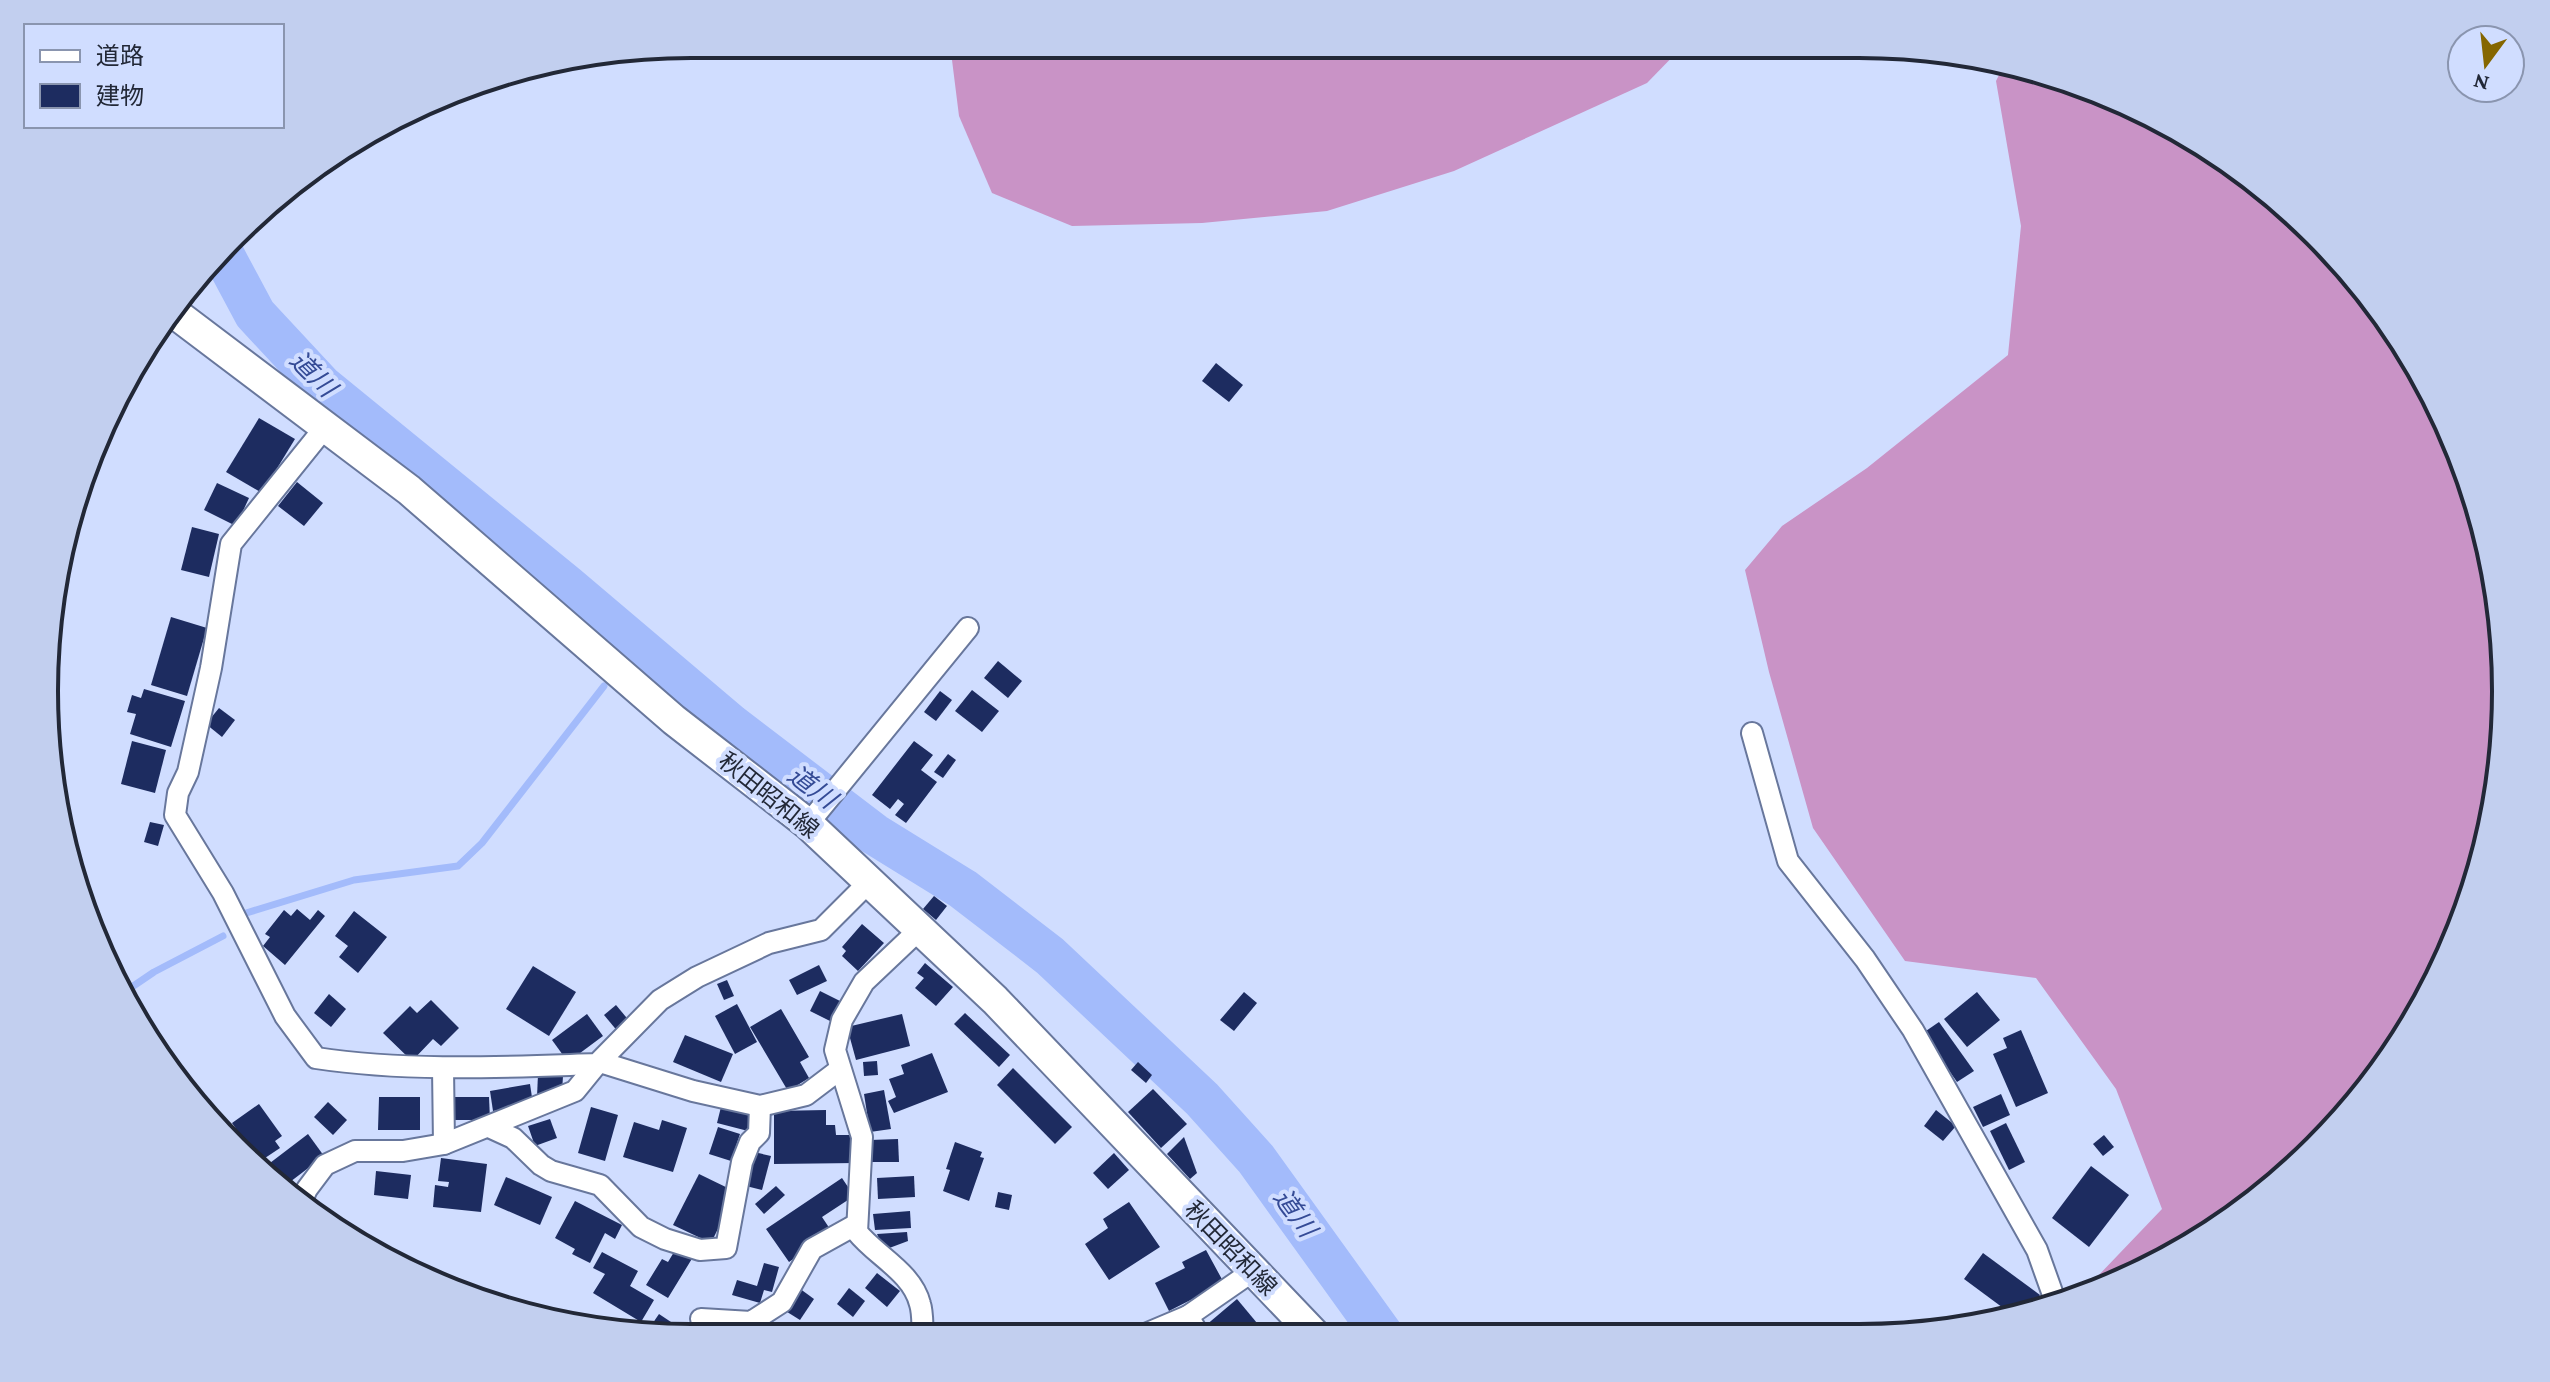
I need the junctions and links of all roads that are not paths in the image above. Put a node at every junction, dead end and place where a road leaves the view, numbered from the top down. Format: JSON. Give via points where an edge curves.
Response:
{"nodes":[{"id":1,"x":181,"y":317,"type":"edge"},
{"id":2,"x":326,"y":426,"type":"junction"},
{"id":3,"x":968,"y":628,"type":"dead end"},
{"id":4,"x":1752,"y":733,"type":"dead end"},
{"id":5,"x":808,"y":824,"type":"junction"},
{"id":6,"x":868,"y":883,"type":"junction"},
{"id":7,"x":920,"y":929,"type":"junction"},
{"id":8,"x":599,"y":1063,"type":"junction"},
{"id":9,"x":443,"y":1068,"type":"junction"},
{"id":10,"x":839,"y":1070,"type":"junction"},
{"id":11,"x":760,"y":1106,"type":"junction"},
{"id":12,"x":489,"y":1127,"type":"junction"},
{"id":13,"x":444,"y":1144,"type":"junction"},
{"id":14,"x":306,"y":1193,"type":"edge"},
{"id":15,"x":857,"y":1224,"type":"junction"},
{"id":16,"x":1253,"y":1271,"type":"junction"},
{"id":17,"x":2052,"y":1293,"type":"edge"},
{"id":18,"x":1188,"y":1316,"type":"junction"},
{"id":19,"x":701,"y":1319,"type":"dead end"},
{"id":20,"x":922,"y":1324,"type":"edge"},
{"id":21,"x":1169,"y":1324,"type":"edge"},
{"id":22,"x":1193,"y":1324,"type":"edge"},
{"id":23,"x":1304,"y":1324,"type":"edge"}],
"edges":[{"from":1,"to":2,"type":"main road","name":"秋田昭和線"},
{"from":2,"to":5,"type":"main road","name":"秋田昭和線","via":[[409,490],[674,720]]},
{"from":2,"to":9,"type":"street","via":[[231,544],[211,668],[175,815],[223,893],[285,1016],[316,1058]]},
{"from":3,"to":5,"type":"street"},
{"from":4,"to":17,"type":"street","via":[[1788,861],[1913,1030],[2037,1250]]},
{"from":5,"to":6,"type":"main road","name":"秋田昭和線"},
{"from":6,"to":7,"type":"main road","name":"秋田昭和線"},
{"from":6,"to":8,"type":"street","via":[[821,930],[769,943],[660,1000]]},
{"from":7,"to":10,"type":"street","via":[[864,982],[842,1020],[835,1050]]},
{"from":7,"to":16,"type":"main road","name":"秋田昭和線","via":[[995,1000]]},
{"from":8,"to":9,"type":"street"},
{"from":8,"to":11,"type":"street"},
{"from":8,"to":12,"type":"street","via":[[575,1091]]},
{"from":9,"to":13,"type":"street"},
{"from":10,"to":11,"type":"street","via":[[806,1095]]},
{"from":10,"to":15,"type":"street","via":[[862,1137]]},
{"from":11,"to":12,"type":"street","via":[[759,1133],[742,1162],[726,1248],[700,1250],[641,1227],[600,1185],[551,1171],[513,1138]]},
{"from":12,"to":13,"type":"street"},
{"from":13,"to":14,"type":"street","via":[[355,1151],[325,1165]]},
{"from":15,"to":19,"type":"street","via":[[812,1249],[782,1302],[751,1322]]},
{"from":15,"to":20,"type":"street","via":[[863,1240],[900,1270],[920,1302]]},
{"from":16,"to":18,"type":"street"},
{"from":16,"to":23,"type":"main road","name":"秋田昭和線"},
{"from":18,"to":21,"type":"street"},
{"from":18,"to":22,"type":"street"}]}
